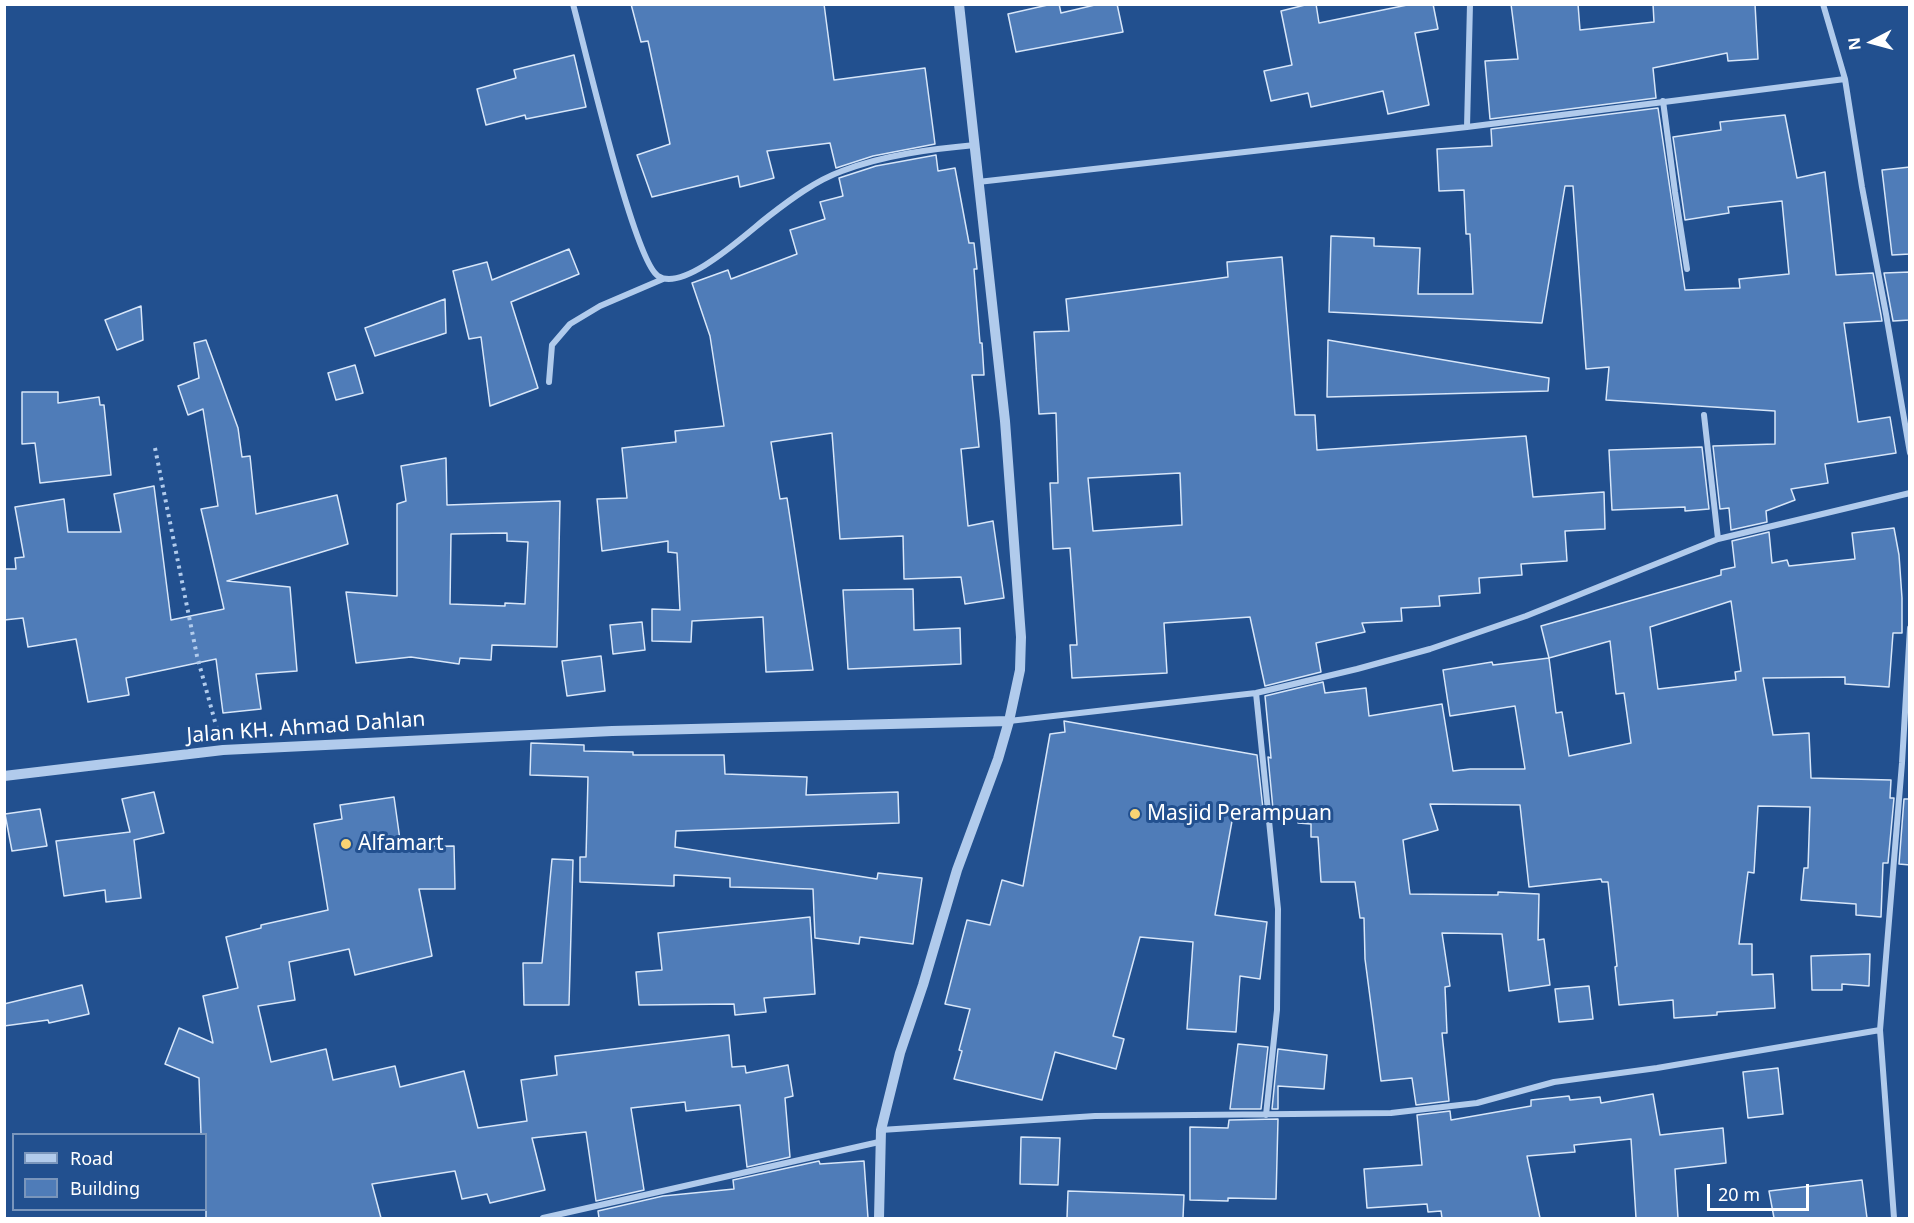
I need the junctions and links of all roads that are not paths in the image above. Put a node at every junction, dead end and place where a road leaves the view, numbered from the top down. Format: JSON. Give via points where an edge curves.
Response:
{"nodes":[{"id":1,"x":573,"y":4,"type":"edge"},
{"id":2,"x":959,"y":4,"type":"edge"},
{"id":3,"x":1470,"y":4,"type":"edge"},
{"id":4,"x":1823,"y":4,"type":"edge"},
{"id":5,"x":1845,"y":79,"type":"junction"},
{"id":6,"x":1663,"y":101,"type":"junction"},
{"id":7,"x":1467,"y":127,"type":"junction"},
{"id":8,"x":975,"y":145,"type":"junction"},
{"id":9,"x":977,"y":182,"type":"junction"},
{"id":10,"x":1687,"y":269,"type":"dead end"},
{"id":11,"x":663,"y":279,"type":"junction"},
{"id":12,"x":549,"y":382,"type":"dead end"},
{"id":13,"x":1704,"y":415,"type":"dead end"},
{"id":14,"x":1910,"y":453,"type":"edge"},
{"id":15,"x":1910,"y":493,"type":"edge"},
{"id":16,"x":1718,"y":539,"type":"junction"},
{"id":17,"x":1910,"y":628,"type":"edge"},
{"id":18,"x":1256,"y":693,"type":"junction"},
{"id":19,"x":1009,"y":721,"type":"junction"},
{"id":20,"x":4,"y":776,"type":"edge"},
{"id":21,"x":1880,"y":1030,"type":"junction"},
{"id":22,"x":1266,"y":1115,"type":"junction"},
{"id":23,"x":881,"y":1130,"type":"junction"},
{"id":24,"x":879,"y":1142,"type":"junction"},
{"id":25,"x":543,"y":1218,"type":"edge"},
{"id":26,"x":879,"y":1218,"type":"edge"},
{"id":27,"x":1894,"y":1218,"type":"edge"}],
"edges":[{"from":1,"to":11,"type":"street","via":[[616,171],[642,248],[655,275]]},
{"from":2,"to":8,"type":"street"},
{"from":3,"to":7,"type":"street"},
{"from":4,"to":5,"type":"street"},
{"from":5,"to":6,"type":"street"},
{"from":5,"to":14,"type":"street"},
{"from":6,"to":7,"type":"street"},
{"from":6,"to":10,"type":"street"},
{"from":7,"to":9,"type":"street"},
{"from":8,"to":9,"type":"street"},
{"from":8,"to":11,"type":"street","via":[[892,157],[842,171],[809,188],[699,269],[676,279]]},
{"from":9,"to":19,"type":"street","via":[[1005,421],[1021,637],[1020,670]]},
{"from":11,"to":12,"type":"street","via":[[600,306],[570,324],[552,345]]},
{"from":13,"to":16,"type":"street"},
{"from":15,"to":16,"type":"street"},
{"from":16,"to":18,"type":"street","via":[[1526,616],[1430,649]]},
{"from":17,"to":21,"type":"street"},
{"from":18,"to":19,"type":"street"},
{"from":18,"to":22,"type":"street","via":[[1278,909],[1277,1010]]},
{"from":19,"to":20,"type":"street","name":"Jalan KH. Ahmad Dahlan","via":[[612,730],[223,750]]},
{"from":19,"to":23,"type":"street","via":[[957,870],[900,1053]]},
{"from":21,"to":22,"type":"street","via":[[1554,1082],[1477,1103],[1391,1113]]},
{"from":21,"to":27,"type":"street"},
{"from":22,"to":23,"type":"street","via":[[1095,1116]]},
{"from":23,"to":24,"type":"street"},
{"from":24,"to":25,"type":"street"},
{"from":24,"to":26,"type":"street"}]}
